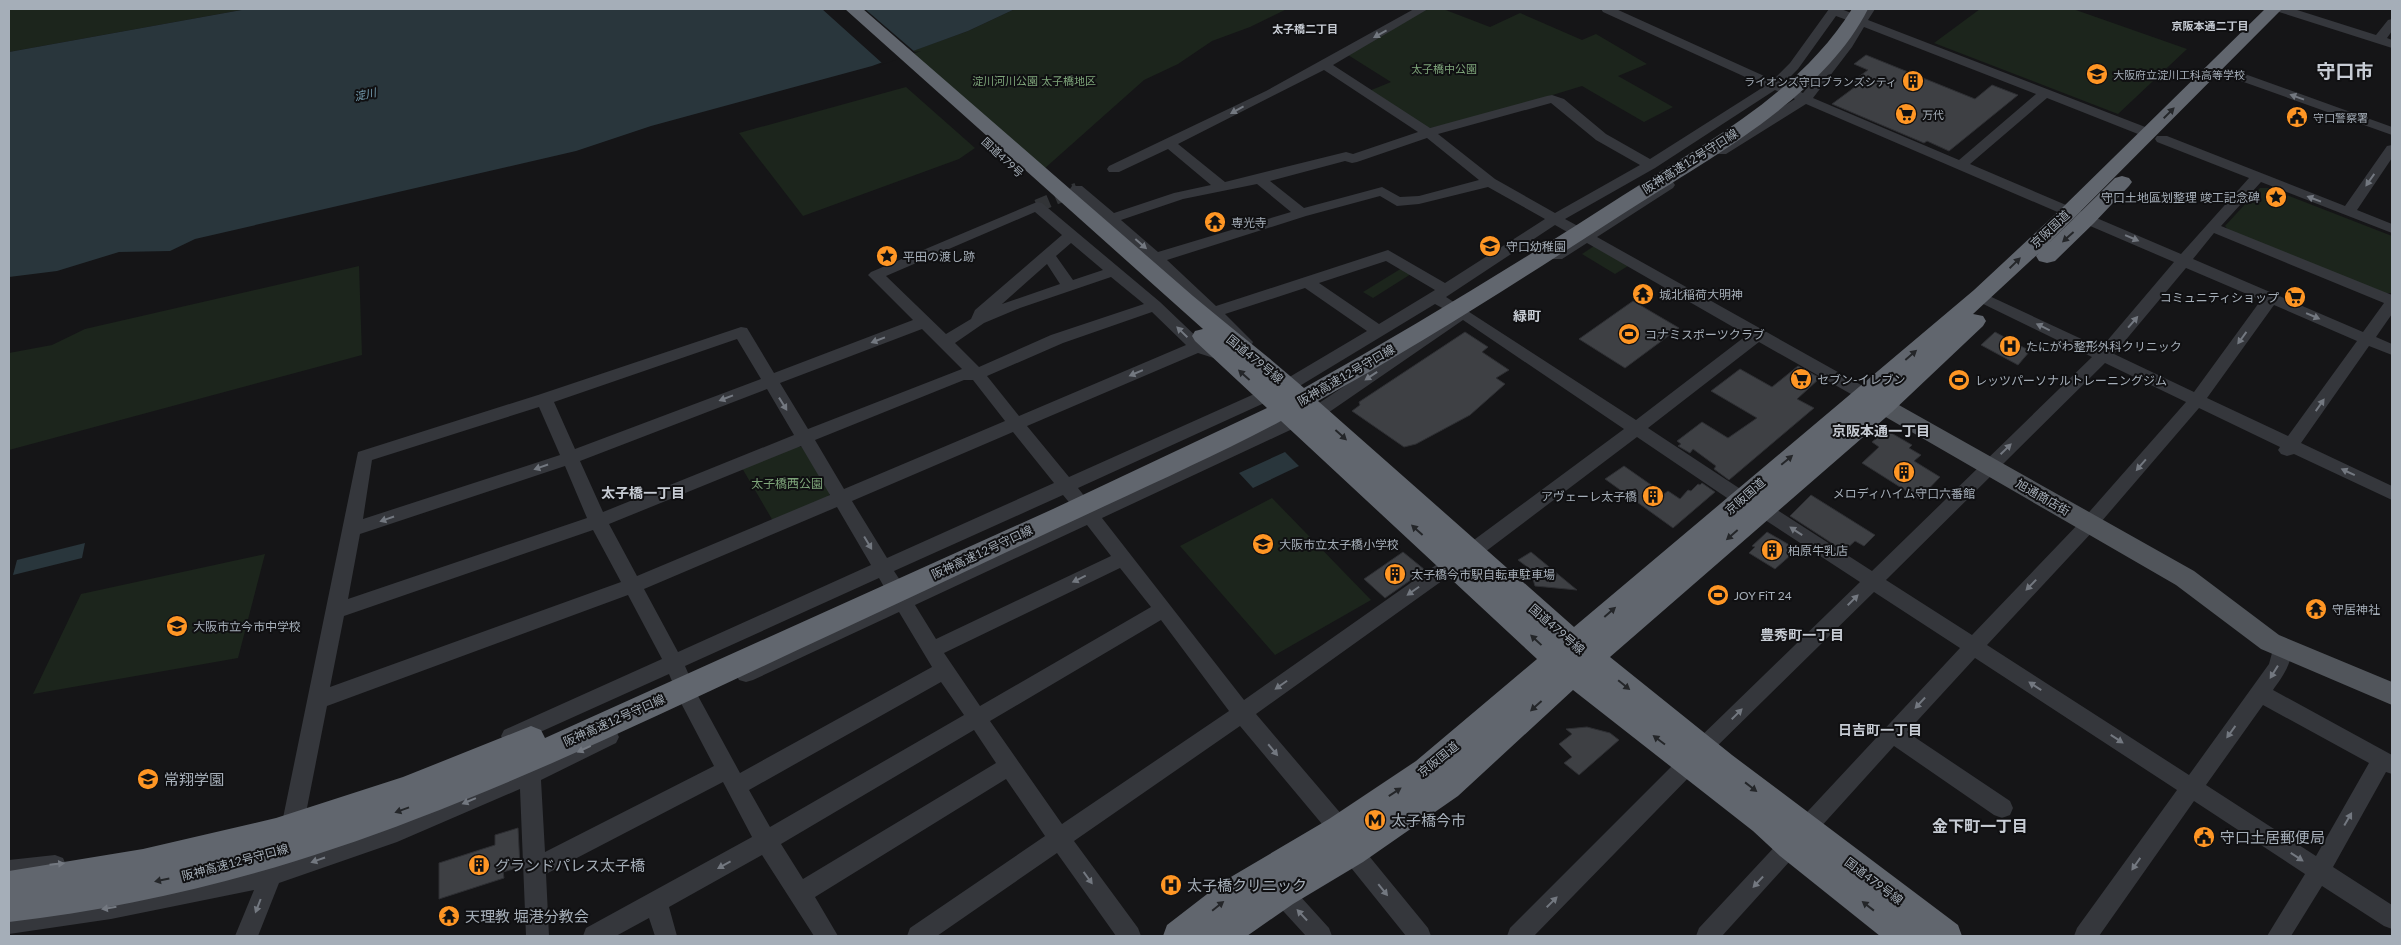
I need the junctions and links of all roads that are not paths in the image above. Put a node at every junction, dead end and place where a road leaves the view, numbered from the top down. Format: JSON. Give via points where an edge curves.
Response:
{"nodes":[{"id":1,"x":836,"y":9,"type":"edge"},
{"id":2,"x":853,"y":9,"type":"edge"},
{"id":3,"x":1422,"y":9,"type":"edge"},
{"id":4,"x":1607,"y":9,"type":"edge"},
{"id":5,"x":1869,"y":9,"type":"edge"},
{"id":6,"x":2284,"y":9,"type":"edge"},
{"id":7,"x":1847,"y":12,"type":"edge"},
{"id":8,"x":2392,"y":23,"type":"edge"},
{"id":9,"x":2378,"y":40,"type":"junction"},
{"id":10,"x":2392,"y":44,"type":"edge"},
{"id":11,"x":1324,"y":65,"type":"junction"},
{"id":12,"x":2228,"y":72,"type":"junction"},
{"id":13,"x":1776,"y":84,"type":"junction"},
{"id":14,"x":2045,"y":93,"type":"junction"},
{"id":15,"x":1805,"y":99,"type":"junction"},
{"id":16,"x":2392,"y":131,"type":"edge"},
{"id":17,"x":1429,"y":133,"type":"junction"},
{"id":18,"x":2155,"y":136,"type":"junction"},
{"id":19,"x":1169,"y":144,"type":"junction"},
{"id":20,"x":2392,"y":148,"type":"edge"},
{"id":21,"x":1650,"y":165,"type":"junction"},
{"id":22,"x":1960,"y":166,"type":"junction"},
{"id":23,"x":1114,"y":169,"type":"dead end"},
{"id":24,"x":2258,"y":178,"type":"junction"},
{"id":25,"x":1260,"y":179,"type":"junction"},
{"id":26,"x":1490,"y":182,"type":"junction"},
{"id":27,"x":1222,"y":187,"type":"junction"},
{"id":28,"x":1077,"y":189,"type":"dead end"},
{"id":29,"x":2348,"y":212,"type":"junction"},
{"id":30,"x":1301,"y":213,"type":"junction"},
{"id":31,"x":2078,"y":215,"type":"junction"},
{"id":32,"x":1556,"y":218,"type":"junction"},
{"id":33,"x":1111,"y":219,"type":"junction"},
{"id":34,"x":2212,"y":227,"type":"junction"},
{"id":35,"x":2392,"y":229,"type":"edge"},
{"id":36,"x":1071,"y":235,"type":"junction"},
{"id":37,"x":1587,"y":237,"type":"junction"},
{"id":38,"x":1048,"y":255,"type":"junction"},
{"id":39,"x":1156,"y":258,"type":"junction"},
{"id":40,"x":2185,"y":261,"type":"junction"},
{"id":41,"x":1114,"y":271,"type":"junction"},
{"id":42,"x":1308,"y":282,"type":"junction"},
{"id":43,"x":1069,"y":285,"type":"junction"},
{"id":44,"x":1440,"y":294,"type":"junction"},
{"id":45,"x":2271,"y":298,"type":"junction"},
{"id":46,"x":1987,"y":300,"type":"junction"},
{"id":47,"x":2392,"y":302,"type":"edge"},
{"id":48,"x":1170,"y":304,"type":"junction"},
{"id":49,"x":1215,"y":312,"type":"junction"},
{"id":50,"x":1463,"y":314,"type":"junction"},
{"id":51,"x":924,"y":322,"type":"junction"},
{"id":52,"x":977,"y":322,"type":"junction"},
{"id":53,"x":1378,"y":331,"type":"junction"},
{"id":54,"x":1757,"y":335,"type":"junction"},
{"id":55,"x":2367,"y":340,"type":"junction"},
{"id":56,"x":944,"y":342,"type":"junction"},
{"id":57,"x":1197,"y":347,"type":"junction"},
{"id":58,"x":2392,"y":350,"type":"edge"},
{"id":59,"x":1223,"y":356,"type":"junction"},
{"id":60,"x":2103,"y":356,"type":"junction"},
{"id":61,"x":1256,"y":358,"type":"junction"},
{"id":62,"x":977,"y":374,"type":"junction"},
{"id":63,"x":769,"y":381,"type":"junction"},
{"id":64,"x":1277,"y":390,"type":"junction"},
{"id":65,"x":544,"y":399,"type":"junction"},
{"id":66,"x":2197,"y":400,"type":"junction"},
{"id":67,"x":1883,"y":405,"type":"junction"},
{"id":68,"x":1306,"y":417,"type":"junction"},
{"id":69,"x":1017,"y":424,"type":"junction"},
{"id":70,"x":1637,"y":428,"type":"junction"},
{"id":71,"x":804,"y":437,"type":"junction"},
{"id":72,"x":2290,"y":448,"type":"junction"},
{"id":73,"x":570,"y":458,"type":"junction"},
{"id":74,"x":1989,"y":466,"type":"junction"},
{"id":75,"x":1066,"y":486,"type":"junction"},
{"id":76,"x":2392,"y":493,"type":"edge"},
{"id":77,"x":841,"y":497,"type":"junction"},
{"id":78,"x":1752,"y":504,"type":"junction"},
{"id":79,"x":1090,"y":515,"type":"junction"},
{"id":80,"x":598,"y":521,"type":"junction"},
{"id":81,"x":2089,"y":524,"type":"junction"},
{"id":82,"x":352,"y":530,"type":"junction"},
{"id":83,"x":1123,"y":558,"type":"junction"},
{"id":84,"x":1462,"y":558,"type":"junction"},
{"id":85,"x":883,"y":567,"type":"junction"},
{"id":86,"x":1872,"y":581,"type":"junction"},
{"id":87,"x":633,"y":586,"type":"junction"},
{"id":88,"x":905,"y":602,"type":"junction"},
{"id":89,"x":1164,"y":609,"type":"junction"},
{"id":90,"x":336,"y":611,"type":"junction"},
{"id":91,"x":1973,"y":646,"type":"junction"},
{"id":92,"x":2282,"y":648,"type":"junction"},
{"id":93,"x":933,"y":649,"type":"junction"},
{"id":94,"x":1573,"y":658,"type":"junction"},
{"id":95,"x":674,"y":663,"type":"junction"},
{"id":96,"x":944,"y":670,"type":"junction"},
{"id":97,"x":2260,"y":693,"type":"junction"},
{"id":98,"x":2392,"y":694,"type":"edge"},
{"id":99,"x":689,"y":699,"type":"junction"},
{"id":100,"x":319,"y":700,"type":"junction"},
{"id":101,"x":1242,"y":713,"type":"junction"},
{"id":102,"x":976,"y":718,"type":"junction"},
{"id":103,"x":1892,"y":733,"type":"junction"},
{"id":104,"x":1696,"y":756,"type":"junction"},
{"id":105,"x":2387,"y":763,"type":"edge"},
{"id":106,"x":1009,"y":766,"type":"junction"},
{"id":107,"x":530,"y":774,"type":"junction"},
{"id":108,"x":733,"y":777,"type":"junction"},
{"id":109,"x":2190,"y":787,"type":"junction"},
{"id":110,"x":2002,"y":808,"type":"dead end"},
{"id":111,"x":294,"y":818,"type":"junction"},
{"id":112,"x":1798,"y":837,"type":"junction"},
{"id":113,"x":1059,"y":838,"type":"junction"},
{"id":114,"x":1346,"y":840,"type":"junction"},
{"id":115,"x":766,"y":841,"type":"junction"},
{"id":116,"x":534,"y":868,"type":"junction"},
{"id":117,"x":9,"y":870,"type":"edge"},
{"id":118,"x":2319,"y":871,"type":"junction"},
{"id":119,"x":270,"y":876,"type":"junction"},
{"id":120,"x":9,"y":886,"type":"edge"},
{"id":121,"x":800,"y":894,"type":"junction"},
{"id":122,"x":1282,"y":894,"type":"junction"},
{"id":123,"x":656,"y":903,"type":"junction"},
{"id":124,"x":9,"y":907,"type":"edge"},
{"id":125,"x":2392,"y":918,"type":"edge"},
{"id":126,"x":9,"y":922,"type":"edge"},
{"id":127,"x":1909,"y":923,"type":"edge"},
{"id":128,"x":247,"y":936,"type":"edge"},
{"id":129,"x":538,"y":936,"type":"edge"},
{"id":130,"x":594,"y":936,"type":"edge"},
{"id":131,"x":666,"y":936,"type":"edge"},
{"id":132,"x":826,"y":936,"type":"edge"},
{"id":133,"x":918,"y":936,"type":"edge"},
{"id":134,"x":1130,"y":936,"type":"edge"},
{"id":135,"x":1179,"y":936,"type":"edge"},
{"id":136,"x":1219,"y":936,"type":"edge"},
{"id":137,"x":1321,"y":936,"type":"edge"},
{"id":138,"x":1420,"y":936,"type":"edge"},
{"id":139,"x":1518,"y":936,"type":"edge"},
{"id":140,"x":1707,"y":936,"type":"edge"},
{"id":141,"x":1946,"y":936,"type":"edge"},
{"id":142,"x":2085,"y":936,"type":"edge"},
{"id":143,"x":2278,"y":936,"type":"edge"}],
"edges":[{"from":1,"to":48,"type":"highway","name":"国道479号"},
{"from":2,"to":48,"type":"highway","name":"国道479号"},
{"from":3,"to":11,"type":"street","one_way":true},
{"from":4,"to":13,"type":"street"},
{"from":5,"to":7,"type":"street"},
{"from":6,"to":9,"type":"street"},
{"from":6,"to":12,"type":"highway","name":"京阪国道"},
{"from":18,"to":6,"type":"highway","name":"京阪国道","one_way":true},
{"from":7,"to":13,"type":"street"},
{"from":7,"to":14,"type":"street"},
{"from":7,"to":15,"type":"street","via":[[1848,44]]},
{"from":7,"to":120,"type":"highway","name":"阪神高速12号守口線","via":[[1805,63],[1734,119],[1422,315],[1319,375],[1227,423],[503,752],[412,787],[225,846],[117,869]]},
{"from":7,"to":124,"type":"highway","name":"阪神高速12号守口線","one_way":true,"via":[[1840,40],[1818,67],[1778,103],[1434,324],[1330,385],[1246,429],[639,709],[504,770],[428,800],[343,831],[222,866],[108,891]]},
{"from":8,"to":9,"type":"street"},
{"from":9,"to":10,"type":"street"},
{"from":11,"to":17,"type":"street"},
{"from":11,"to":19,"type":"street","one_way":true},
{"from":16,"to":12,"type":"street","one_way":true},
{"from":12,"to":18,"type":"highway","name":"京阪国道"},
{"from":13,"to":15,"type":"street"},
{"from":13,"to":21,"type":"street"},
{"from":14,"to":18,"type":"street"},
{"from":14,"to":22,"type":"street"},
{"from":15,"to":22,"type":"street"},
{"from":15,"to":37,"type":"street"},
{"from":17,"to":21,"type":"street","via":[[1552,99],[1601,137]]},
{"from":17,"to":25,"type":"street","via":[[1352,159],[1346,156]]},
{"from":17,"to":26,"type":"street"},
{"from":18,"to":24,"type":"street"},
{"from":18,"to":31,"type":"highway","name":"京阪国道"},
{"from":19,"to":23,"type":"street"},
{"from":19,"to":27,"type":"street"},
{"from":20,"to":29,"type":"street","one_way":true},
{"from":21,"to":32,"type":"street"},
{"from":22,"to":31,"type":"street"},
{"from":29,"to":24,"type":"street","one_way":true},
{"from":24,"to":34,"type":"street"},
{"from":25,"to":27,"type":"street"},
{"from":25,"to":30,"type":"street"},
{"from":26,"to":30,"type":"street","via":[[1419,200],[1397,202],[1382,191]]},
{"from":26,"to":32,"type":"street"},
{"from":27,"to":33,"type":"street","via":[[1179,196]]},
{"from":28,"to":33,"type":"street"},
{"from":29,"to":35,"type":"street"},
{"from":30,"to":39,"type":"street"},
{"from":31,"to":40,"type":"street","one_way":true},
{"from":31,"to":46,"type":"highway","name":"京阪国道"},
{"from":32,"to":37,"type":"street"},
{"from":32,"to":44,"type":"street"},
{"from":33,"to":39,"type":"street","one_way":true},
{"from":34,"to":40,"type":"street"},
{"from":34,"to":47,"type":"street"},
{"from":36,"to":38,"type":"street"},
{"from":36,"to":41,"type":"street"},
{"from":36,"to":51,"type":"street","via":[[1037,206],[876,275]]},
{"from":37,"to":50,"type":"street"},
{"from":37,"to":54,"type":"street"},
{"from":38,"to":43,"type":"street"},
{"from":38,"to":52,"type":"street","via":[[981,314]]},
{"from":39,"to":49,"type":"street"},
{"from":40,"to":45,"type":"street"},
{"from":60,"to":40,"type":"street","one_way":true},
{"from":41,"to":43,"type":"street"},
{"from":41,"to":48,"type":"street"},
{"from":42,"to":44,"type":"street","via":[[1388,255]]},
{"from":42,"to":49,"type":"street"},
{"from":42,"to":53,"type":"street"},
{"from":43,"to":52,"type":"street"},
{"from":44,"to":50,"type":"street"},
{"from":44,"to":53,"type":"street"},
{"from":45,"to":55,"type":"street","one_way":true},
{"from":45,"to":66,"type":"street","one_way":true},
{"from":60,"to":46,"type":"street","one_way":true},
{"from":46,"to":67,"type":"highway","name":"京阪国道"},
{"from":47,"to":55,"type":"street"},
{"from":57,"to":48,"type":"street","one_way":true},
{"from":48,"to":59,"type":"highway","name":"国道479号線"},
{"from":48,"to":61,"type":"highway","name":"国道479号線"},
{"from":48,"to":62,"type":"street","via":[[1057,339]]},
{"from":49,"to":61,"type":"street","via":[[1245,341]]},
{"from":50,"to":68,"type":"street","one_way":true},
{"from":50,"to":70,"type":"street"},
{"from":51,"to":56,"type":"street"},
{"from":51,"to":63,"type":"street","one_way":true},
{"from":52,"to":56,"type":"street"},
{"from":53,"to":64,"type":"street"},
{"from":54,"to":67,"type":"street"},
{"from":54,"to":70,"type":"street"},
{"from":55,"to":58,"type":"street"},
{"from":72,"to":55,"type":"street","one_way":true},
{"from":56,"to":62,"type":"street"},
{"from":57,"to":59,"type":"street"},
{"from":57,"to":69,"type":"street","one_way":true},
{"from":64,"to":59,"type":"highway","name":"国道479号線","one_way":true},
{"from":60,"to":66,"type":"street"},
{"from":74,"to":60,"type":"street","one_way":true},
{"from":61,"to":64,"type":"highway","name":"国道479号線"},
{"from":62,"to":69,"type":"street"},
{"from":62,"to":71,"type":"street","via":[[962,374]]},
{"from":63,"to":65,"type":"street","via":[[741,332]]},
{"from":63,"to":71,"type":"street","one_way":true},
{"from":63,"to":73,"type":"street","one_way":true},
{"from":64,"to":68,"type":"highway","name":"国道479号線"},
{"from":64,"to":75,"type":"street"},
{"from":65,"to":73,"type":"street"},
{"from":65,"to":82,"type":"street","via":[[364,456]]},
{"from":66,"to":72,"type":"street"},
{"from":66,"to":81,"type":"street","one_way":true},
{"from":67,"to":74,"type":"main road","name":"旭通商店街"},
{"from":67,"to":78,"type":"highway","name":"京阪国道"},
{"from":68,"to":79,"type":"street"},
{"from":68,"to":84,"type":"highway","name":"国道479号線"},
{"from":69,"to":75,"type":"street"},
{"from":69,"to":77,"type":"street"},
{"from":70,"to":78,"type":"street"},
{"from":70,"to":84,"type":"street"},
{"from":71,"to":77,"type":"street"},
{"from":71,"to":80,"type":"street"},
{"from":76,"to":72,"type":"street","one_way":true},
{"from":73,"to":80,"type":"street"},
{"from":73,"to":82,"type":"street","one_way":true},
{"from":74,"to":81,"type":"main road","name":"旭通商店街"},
{"from":74,"to":86,"type":"street"},
{"from":75,"to":79,"type":"street"},
{"from":75,"to":85,"type":"street"},
{"from":77,"to":85,"type":"street","one_way":true},
{"from":77,"to":87,"type":"street"},
{"from":86,"to":78,"type":"street","one_way":true},
{"from":78,"to":94,"type":"highway","name":"京阪国道"},
{"from":79,"to":83,"type":"street"},
{"from":79,"to":88,"type":"street"},
{"from":80,"to":87,"type":"street"},
{"from":80,"to":90,"type":"street"},
{"from":81,"to":91,"type":"street","one_way":true},
{"from":81,"to":92,"type":"main road","name":"旭通商店街","via":[[2186,578]]},
{"from":82,"to":90,"type":"street"},
{"from":83,"to":89,"type":"street"},
{"from":83,"to":93,"type":"street","one_way":true},
{"from":84,"to":94,"type":"highway","name":"国道479号線"},
{"from":84,"to":101,"type":"street","one_way":true},
{"from":85,"to":88,"type":"street"},
{"from":85,"to":95,"type":"street"},
{"from":86,"to":91,"type":"street"},
{"from":104,"to":86,"type":"street","one_way":true},
{"from":87,"to":95,"type":"street"},
{"from":87,"to":100,"type":"street"},
{"from":88,"to":93,"type":"street"},
{"from":88,"to":99,"type":"street"},
{"from":89,"to":101,"type":"street"},
{"from":89,"to":102,"type":"street"},
{"from":90,"to":100,"type":"street"},
{"from":91,"to":103,"type":"street","one_way":true},
{"from":91,"to":109,"type":"street"},
{"from":92,"to":97,"type":"street","one_way":true,"via":[[2278,666]]},
{"from":92,"to":98,"type":"main road","name":"旭通商店街"},
{"from":93,"to":96,"type":"street"},
{"from":94,"to":104,"type":"highway","name":"国道479号線"},
{"from":94,"to":114,"type":"highway","name":"京阪国道","via":[[1447,786]]},
{"from":95,"to":99,"type":"street"},
{"from":95,"to":111,"type":"street","via":[[405,782]]},
{"from":96,"to":102,"type":"street"},
{"from":96,"to":108,"type":"street"},
{"from":97,"to":105,"type":"street"},
{"from":97,"to":109,"type":"street","one_way":true},
{"from":99,"to":107,"type":"street","one_way":true},
{"from":99,"to":108,"type":"street"},
{"from":100,"to":111,"type":"street"},
{"from":101,"to":113,"type":"street"},
{"from":101,"to":114,"type":"street","one_way":true},
{"from":102,"to":106,"type":"street"},
{"from":102,"to":115,"type":"street"},
{"from":103,"to":110,"type":"street"},
{"from":103,"to":112,"type":"street"},
{"from":104,"to":112,"type":"highway","name":"国道479号線","via":[[1764,821]]},
{"from":139,"to":104,"type":"street","one_way":true},
{"from":118,"to":105,"type":"street","one_way":true},
{"from":106,"to":113,"type":"street"},
{"from":106,"to":121,"type":"street"},
{"from":107,"to":116,"type":"street"},
{"from":107,"to":119,"type":"street","one_way":true,"via":[[390,835]]},
{"from":108,"to":115,"type":"street"},
{"from":108,"to":116,"type":"street"},
{"from":109,"to":118,"type":"street","one_way":true},
{"from":109,"to":142,"type":"street","one_way":true},
{"from":117,"to":111,"type":"street","one_way":true,"via":[[86,861]]},
{"from":111,"to":119,"type":"street"},
{"from":112,"to":127,"type":"highway","name":"国道479号線"},
{"from":112,"to":140,"type":"street","one_way":true},
{"from":113,"to":133,"type":"street"},
{"from":113,"to":134,"type":"street","one_way":true},
{"from":114,"to":122,"type":"highway","name":"京阪国道"},
{"from":135,"to":114,"type":"highway","name":"京阪国道","one_way":true,"via":[[1235,892]]},
{"from":114,"to":138,"type":"street","one_way":true},
{"from":115,"to":121,"type":"street"},
{"from":115,"to":123,"type":"street","one_way":true},
{"from":116,"to":129,"type":"street"},
{"from":118,"to":125,"type":"street"},
{"from":118,"to":143,"type":"street"},
{"from":119,"to":126,"type":"street","one_way":true,"via":[[111,908]]},
{"from":119,"to":128,"type":"street","one_way":true},
{"from":121,"to":132,"type":"street"},
{"from":122,"to":136,"type":"highway","name":"京阪国道"},
{"from":137,"to":122,"type":"street","one_way":true},
{"from":123,"to":130,"type":"street"},
{"from":123,"to":131,"type":"street"},
{"from":127,"to":141,"type":"highway","name":"国道479号線"}]}
